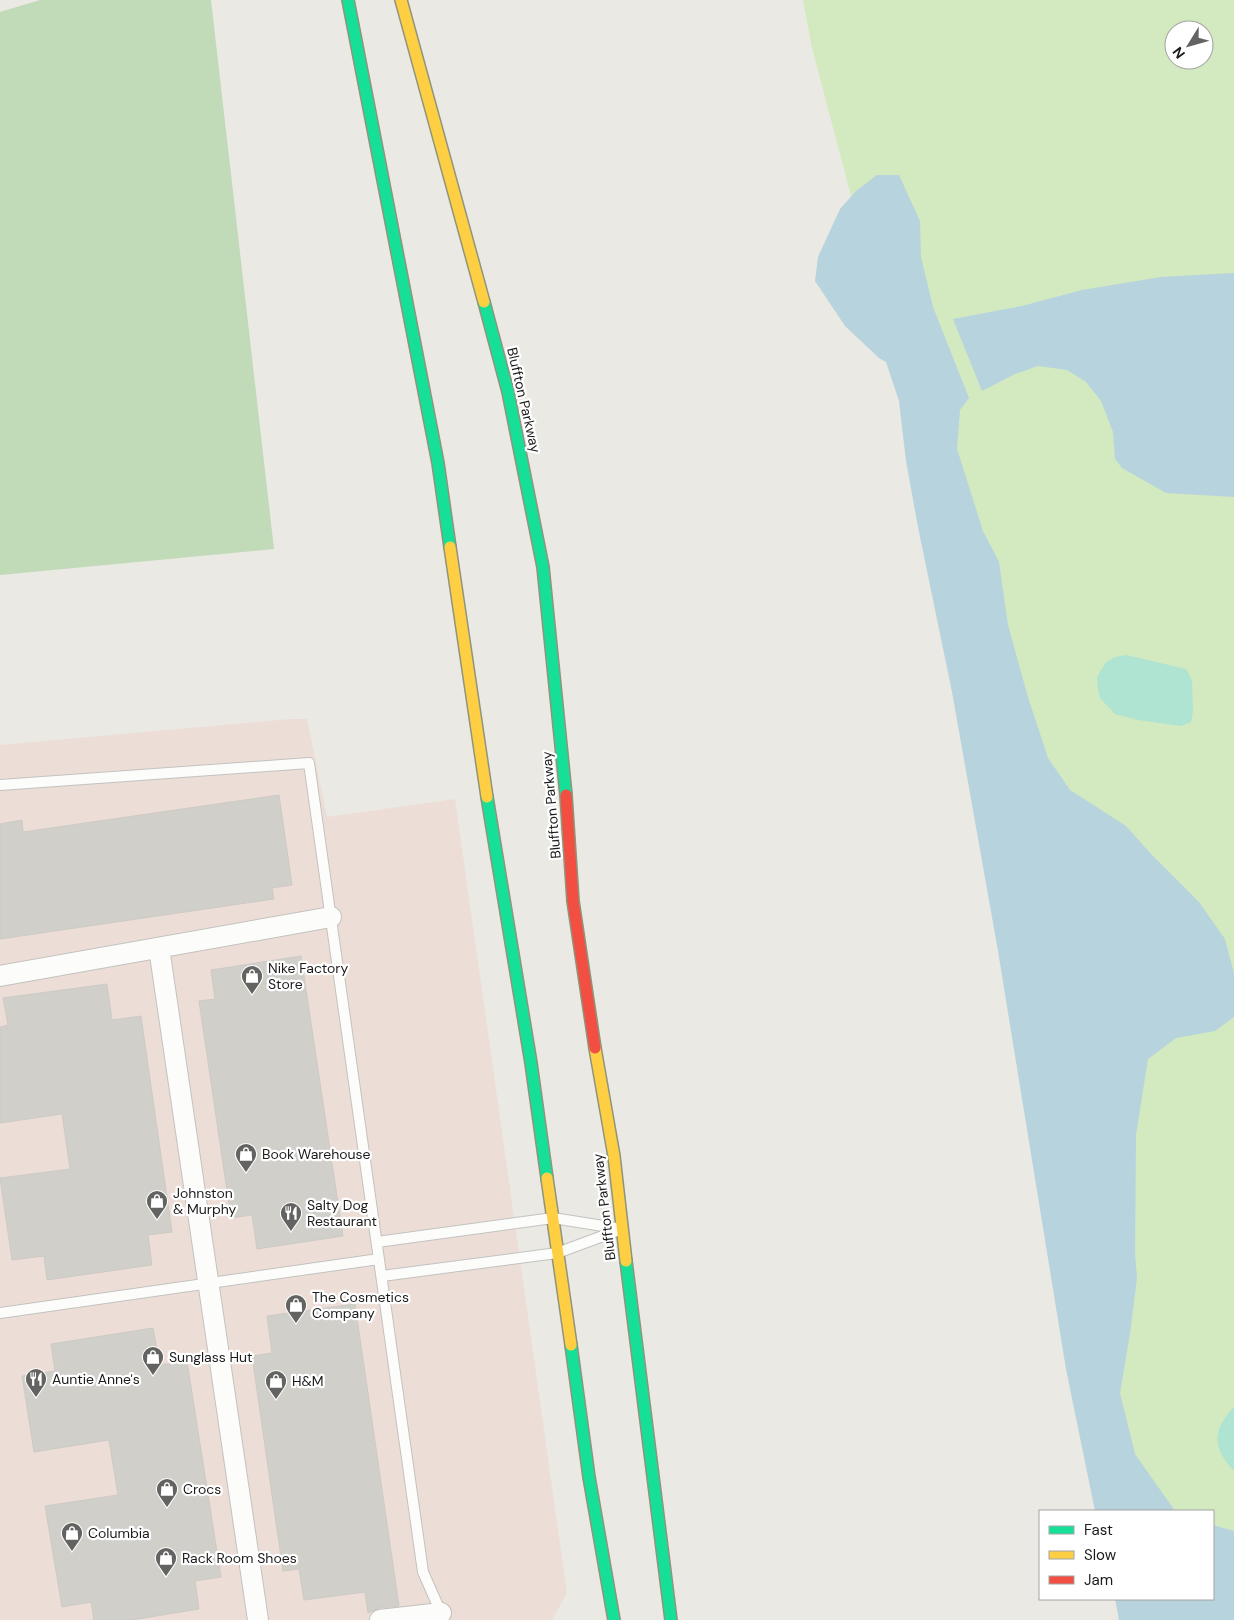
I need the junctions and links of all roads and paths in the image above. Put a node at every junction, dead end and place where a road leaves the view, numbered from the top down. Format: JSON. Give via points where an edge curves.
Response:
{"nodes":[{"id":1,"x":348,"y":0,"type":"edge"},
{"id":2,"x":401,"y":0,"type":"edge"},
{"id":3,"x":0,"y":785,"type":"edge"},
{"id":4,"x":331,"y":917,"type":"junction"},
{"id":5,"x":159,"y":948,"type":"junction"},
{"id":6,"x":0,"y":976,"type":"edge"},
{"id":7,"x":553,"y":1218,"type":"junction"},
{"id":8,"x":622,"y":1229,"type":"junction"},
{"id":9,"x":377,"y":1242,"type":"junction"},
{"id":10,"x":558,"y":1253,"type":"junction"},
{"id":11,"x":379,"y":1259,"type":"junction"},
{"id":12,"x":382,"y":1276,"type":"junction"},
{"id":13,"x":208,"y":1284,"type":"junction"},
{"id":14,"x":0,"y":1313,"type":"edge"},
{"id":15,"x":443,"y":1617,"type":"edge"},
{"id":16,"x":258,"y":1620,"type":"edge"},
{"id":17,"x":380,"y":1620,"type":"edge"},
{"id":18,"x":614,"y":1620,"type":"edge"},
{"id":19,"x":670,"y":1620,"type":"edge"}],
"edges":[{"from":1,"to":7,"type":"main road","via":[[438,463]]},
{"from":2,"to":8,"type":"main road","name":"Bluffton Parkway","via":[[508,392],[543,566],[564,772],[573,901],[588,1011],[614,1156]]},
{"from":3,"to":4,"type":"lane","via":[[309,763]]},
{"from":4,"to":5,"type":"street"},
{"from":4,"to":9,"type":"lane"},
{"from":5,"to":6,"type":"street"},
{"from":5,"to":13,"type":"street"},
{"from":7,"to":8,"type":"lane"},
{"from":7,"to":9,"type":"lane"},
{"from":7,"to":10,"type":"main road"},
{"from":8,"to":10,"type":"lane"},
{"from":8,"to":19,"type":"main road","name":"Bluffton Parkway"},
{"from":9,"to":11,"type":"lane"},
{"from":10,"to":12,"type":"lane"},
{"from":10,"to":18,"type":"main road","via":[[589,1477]]},
{"from":11,"to":12,"type":"lane"},
{"from":11,"to":13,"type":"lane"},
{"from":12,"to":15,"type":"lane","via":[[424,1572]]},
{"from":13,"to":14,"type":"lane"},
{"from":13,"to":16,"type":"street"},
{"from":15,"to":17,"type":"street"}]}
